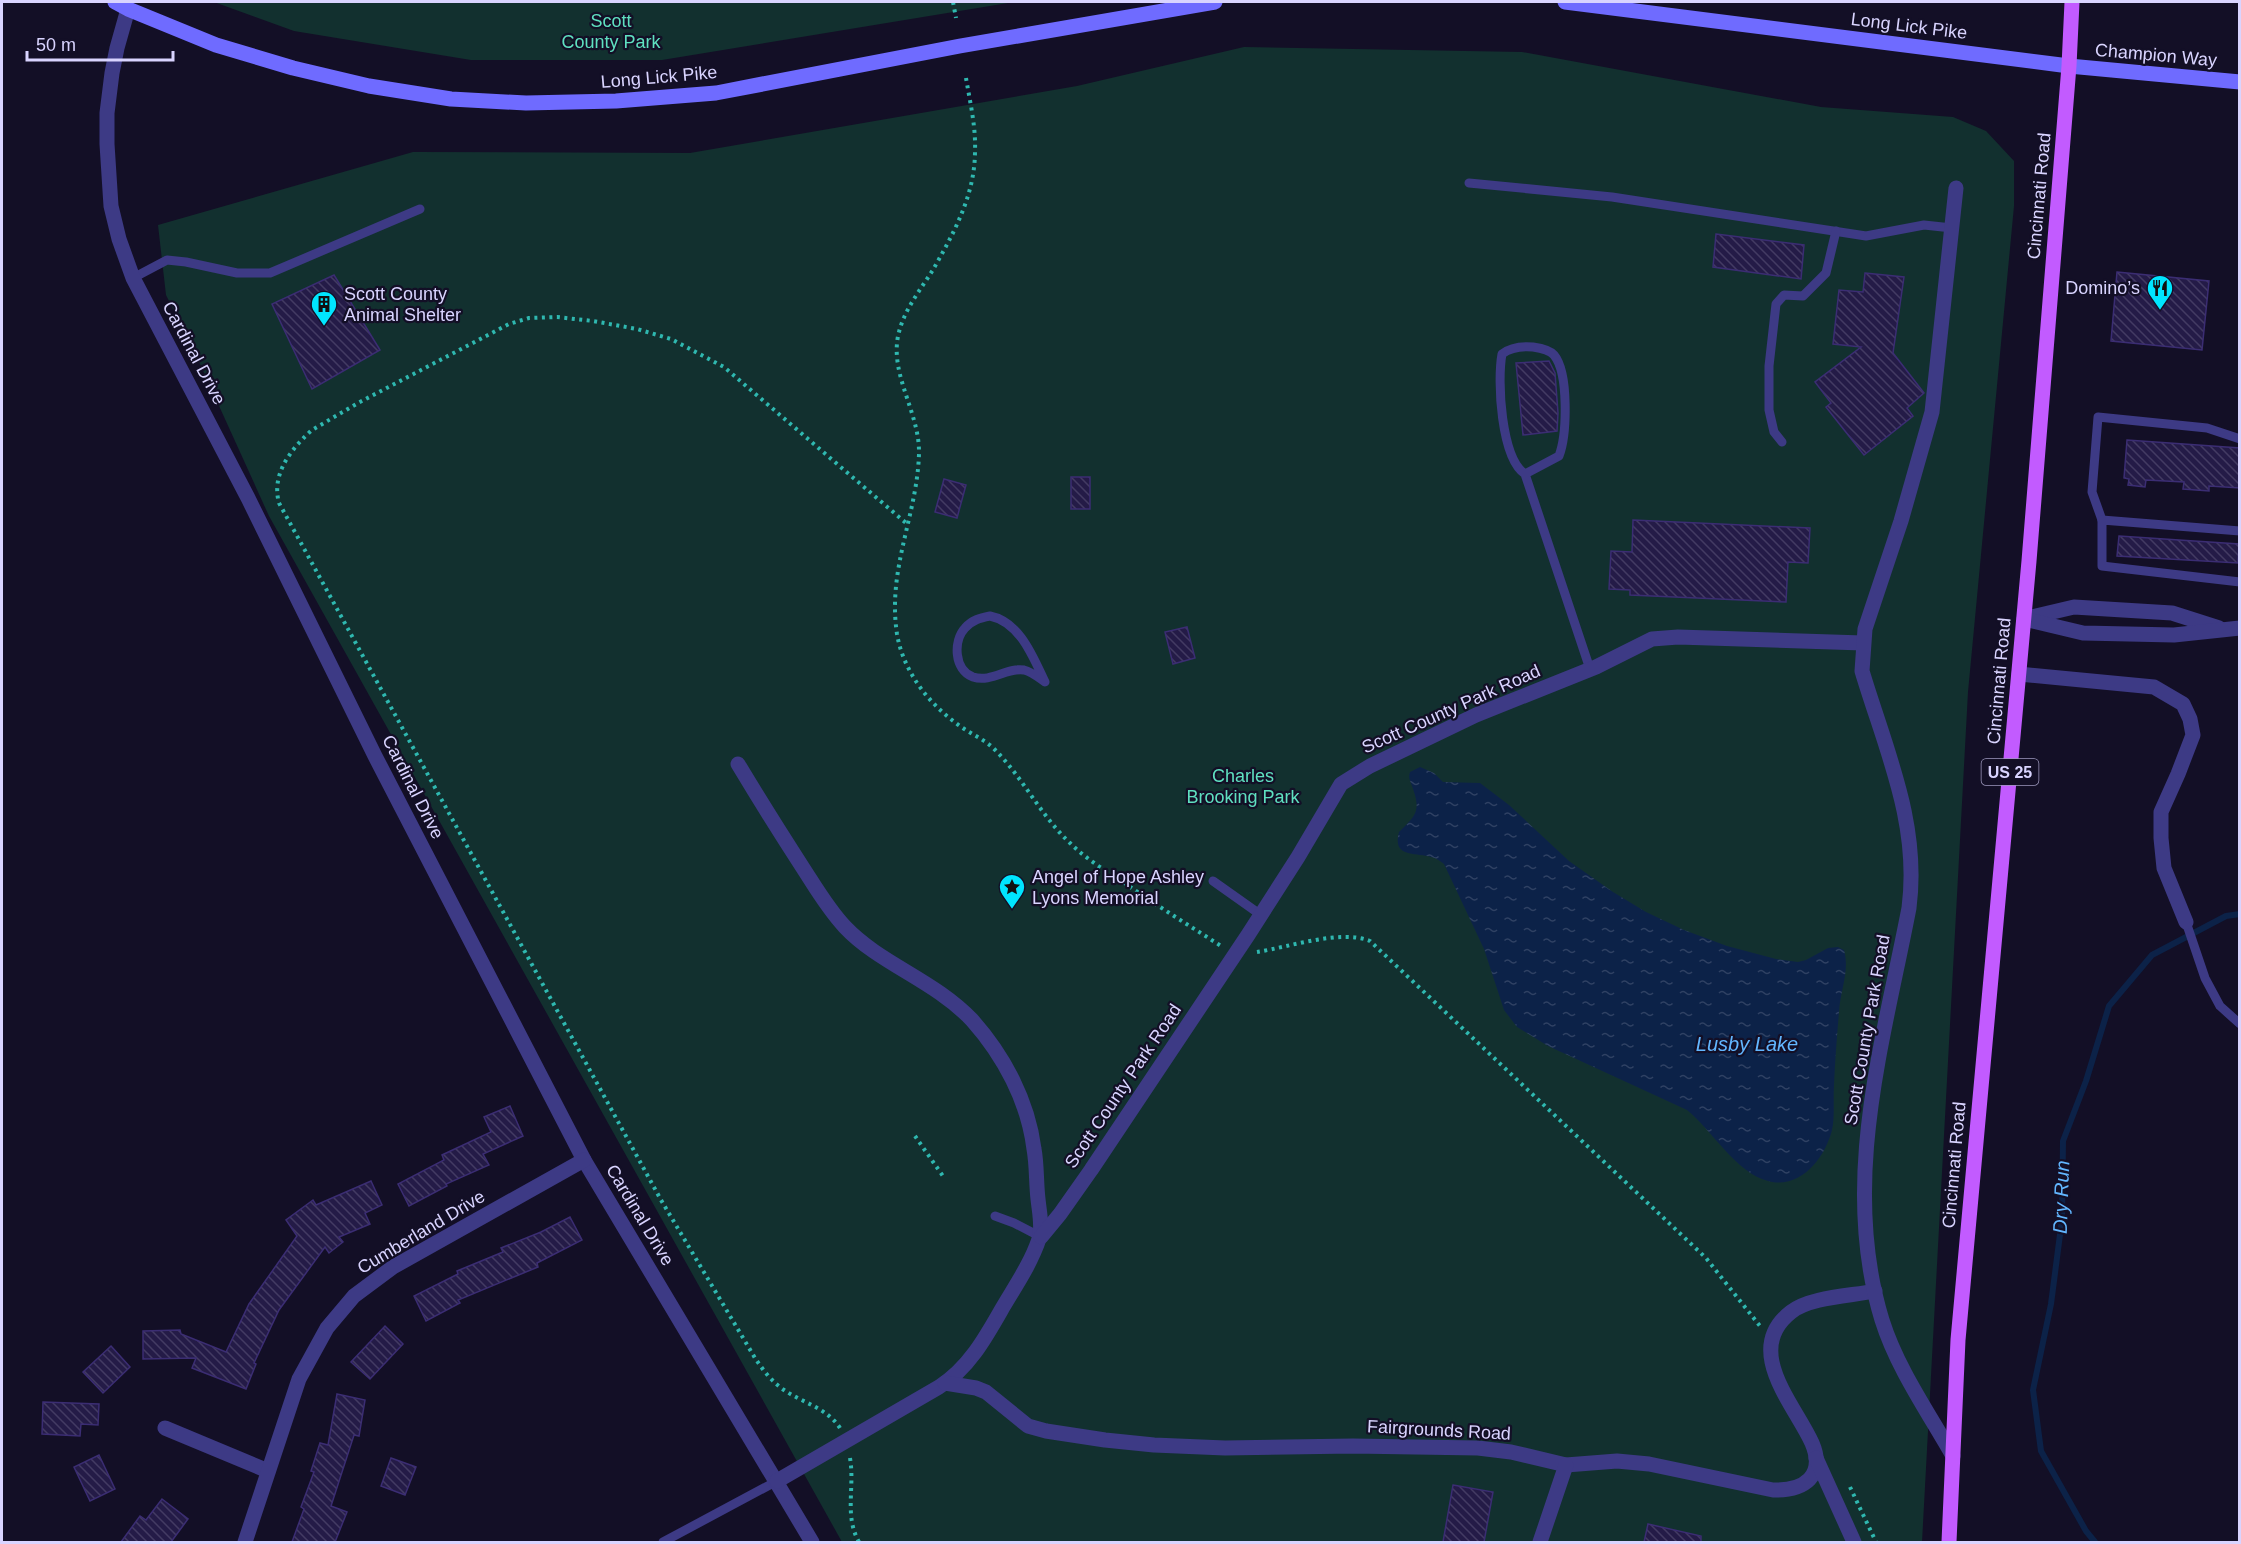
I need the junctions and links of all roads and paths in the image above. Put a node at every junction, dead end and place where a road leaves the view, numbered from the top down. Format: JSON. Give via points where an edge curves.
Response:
{"nodes":[{"id":1,"x":953,"y":2,"type":"edge"},
{"id":2,"x":1215,"y":2,"type":"edge"},
{"id":3,"x":1565,"y":2,"type":"edge"},
{"id":4,"x":2072,"y":2,"type":"edge"},
{"id":5,"x":125,"y":4,"type":"edge"},
{"id":6,"x":956,"y":18,"type":"dead end"},
{"id":7,"x":2069,"y":66,"type":"junction"},
{"id":8,"x":966,"y":78,"type":"dead end"},
{"id":9,"x":2240,"y":82,"type":"edge"},
{"id":10,"x":1469,"y":183,"type":"dead end"},
{"id":11,"x":1956,"y":188,"type":"dead end"},
{"id":12,"x":420,"y":209,"type":"dead end"},
{"id":13,"x":1952,"y":228,"type":"junction"},
{"id":14,"x":1836,"y":231,"type":"junction"},
{"id":15,"x":133,"y":278,"type":"junction"},
{"id":16,"x":2240,"y":439,"type":"edge"},
{"id":17,"x":1782,"y":442,"type":"dead end"},
{"id":18,"x":1525,"y":474,"type":"junction"},
{"id":19,"x":2102,"y":520,"type":"junction"},
{"id":20,"x":906,"y":523,"type":"junction"},
{"id":21,"x":2240,"y":531,"type":"edge"},
{"id":22,"x":2240,"y":582,"type":"edge"},
{"id":23,"x":2024,"y":619,"type":"junction"},
{"id":24,"x":2232,"y":629,"type":"edge"},
{"id":25,"x":1863,"y":643,"type":"junction"},
{"id":26,"x":1590,"y":669,"type":"junction"},
{"id":27,"x":2019,"y":674,"type":"junction"},
{"id":28,"x":1045,"y":682,"type":"joint"},
{"id":29,"x":738,"y":764,"type":"dead end"},
{"id":30,"x":1213,"y":881,"type":"dead end"},
{"id":31,"x":1261,"y":915,"type":"junction"},
{"id":32,"x":2186,"y":922,"type":"joint"},
{"id":33,"x":1237,"y":952,"type":"junction"},
{"id":34,"x":2240,"y":1024,"type":"edge"},
{"id":35,"x":915,"y":1136,"type":"dead end"},
{"id":36,"x":584,"y":1160,"type":"junction"},
{"id":37,"x":945,"y":1179,"type":"dead end"},
{"id":38,"x":995,"y":1216,"type":"dead end"},
{"id":39,"x":1041,"y":1237,"type":"junction"},
{"id":40,"x":1875,"y":1291,"type":"junction"},
{"id":41,"x":1772,"y":1342,"type":"junction"},
{"id":42,"x":945,"y":1383,"type":"junction"},
{"id":43,"x":165,"y":1428,"type":"dead end"},
{"id":44,"x":847,"y":1442,"type":"junction"},
{"id":45,"x":1953,"y":1456,"type":"junction"},
{"id":46,"x":1816,"y":1458,"type":"junction"},
{"id":47,"x":1566,"y":1465,"type":"junction"},
{"id":48,"x":268,"y":1471,"type":"junction"},
{"id":49,"x":777,"y":1481,"type":"junction"},
{"id":50,"x":1848,"y":1484,"type":"dead end"},
{"id":51,"x":244,"y":1541,"type":"edge"},
{"id":52,"x":663,"y":1542,"type":"edge"},
{"id":53,"x":812,"y":1542,"type":"edge"},
{"id":54,"x":859,"y":1542,"type":"edge"},
{"id":55,"x":1540,"y":1542,"type":"edge"},
{"id":56,"x":1854,"y":1542,"type":"edge"},
{"id":57,"x":1876,"y":1542,"type":"edge"},
{"id":58,"x":1949,"y":1542,"type":"edge"}],
"edges":[{"from":1,"to":6,"type":"path"},
{"from":2,"to":5,"type":"main road","name":"Long Lick Pike","via":[[716,93],[526,103],[451,99],[304,71],[216,45]]},
{"from":3,"to":7,"type":"main road","name":"Long Lick Pike"},
{"from":4,"to":7,"type":"main road","name":"Cincinnati Road","number":"US 25"},
{"from":5,"to":15,"type":"street","name":"Cardinal Drive","via":[[112,73],[107,144],[111,206]]},
{"from":7,"to":9,"type":"main road","name":"Champion Way"},
{"from":7,"to":23,"type":"main road","name":"Cincinnati Road","number":"US 25"},
{"from":8,"to":20,"type":"path","via":[[975,153],[968,200],[950,240],[902,323],[896,348],[919,447],[916,488]]},
{"from":10,"to":14,"type":"lane","via":[[1612,197]]},
{"from":11,"to":13,"type":"street","name":"Scott County Park Road"},
{"from":12,"to":15,"type":"lane","via":[[270,273],[237,273],[167,260]]},
{"from":13,"to":14,"type":"lane","via":[[1924,225],[1866,236]]},
{"from":13,"to":25,"type":"street","name":"Scott County Park Road","via":[[1932,412]]},
{"from":14,"to":17,"type":"lane","via":[[1826,273],[1803,296],[1784,295],[1776,304],[1769,410],[1773,432]]},
{"from":15,"to":36,"type":"street","name":"Cardinal Drive"},
{"from":16,"to":19,"type":"lane","via":[[2207,428],[2098,417],[2092,492]]},
{"from":18,"to":18,"type":"lane","via":[[1510,453],[1501,408],[1500,369],[1502,354],[1508,349],[1531,347],[1553,353],[1562,367],[1565,416],[1559,456]]},
{"from":18,"to":26,"type":"lane"},
{"from":19,"to":21,"type":"lane"},
{"from":19,"to":22,"type":"lane","via":[[2102,566]]},
{"from":20,"to":33,"type":"path","via":[[895,616],[903,655],[928,698],[950,719],[990,746],[1072,845],[1155,904]]},
{"from":20,"to":44,"type":"path","via":[[724,367],[671,339],[637,329],[556,316],[529,318],[492,332],[312,430],[297,444],[277,482],[279,503],[661,1200],[754,1358],[785,1391],[831,1416]]},
{"from":23,"to":24,"type":"street","via":[[2083,633],[2174,635]]},
{"from":23,"to":24,"type":"street","via":[[2074,607],[2172,613]]},
{"from":23,"to":27,"type":"main road","name":"Cincinnati Road","number":"US 25"},
{"from":25,"to":26,"type":"street","name":"Scott County Park Road","via":[[1652,639]]},
{"from":25,"to":40,"type":"street","name":"Scott County Park Road","via":[[1862,671],[1901,796],[1912,856],[1909,908],[1875,1079],[1866,1150],[1865,1226]]},
{"from":26,"to":31,"type":"street","name":"Scott County Park Road","via":[[1426,737],[1341,784]]},
{"from":27,"to":32,"type":"street","via":[[2154,687],[2183,704],[2193,735],[2161,812],[2161,838],[2164,868]]},
{"from":27,"to":45,"type":"main road","name":"Cincinnati Road","number":"US 25","via":[[1958,1340]]},
{"from":28,"to":28,"type":"lane","via":[[1007,622],[990,616],[971,622],[959,637],[960,664],[973,676],[984,678],[1025,670]]},
{"from":29,"to":39,"type":"street","via":[[819,893],[845,927],[957,1006],[997,1053],[1017,1089],[1030,1128]]},
{"from":30,"to":31,"type":"lane"},
{"from":31,"to":33,"type":"street","name":"Scott County Park Road"},
{"from":32,"to":34,"type":"lane","via":[[2205,978],[2220,1006]]},
{"from":33,"to":39,"type":"street","name":"Scott County Park Road","via":[[1091,1170]]},
{"from":33,"to":41,"type":"path","via":[[1344,936],[1370,941],[1706,1258]]},
{"from":35,"to":37,"type":"path"},
{"from":36,"to":48,"type":"street","name":"Cumberland Drive","via":[[393,1267],[354,1296],[327,1328],[299,1379]]},
{"from":36,"to":49,"type":"street","name":"Cardinal Drive"},
{"from":38,"to":39,"type":"lane"},
{"from":39,"to":42,"type":"street","name":"Scott County Park Road","via":[[972,1357]]},
{"from":40,"to":41,"type":"street","via":[[1791,1311]]},
{"from":40,"to":45,"type":"street","name":"Scott County Park Road","via":[[1882,1321],[1901,1364]]},
{"from":41,"to":46,"type":"street","via":[[1777,1379]]},
{"from":42,"to":44,"type":"street"},
{"from":42,"to":47,"type":"street","name":"Fairgrounds Road","via":[[986,1392],[1028,1426],[1105,1440],[1225,1448],[1478,1448]]},
{"from":43,"to":48,"type":"street"},
{"from":44,"to":49,"type":"street"},
{"from":44,"to":54,"type":"path","via":[[851,1524]]},
{"from":45,"to":58,"type":"main road","name":"Cincinnati Road","number":"US 25"},
{"from":46,"to":47,"type":"street","name":"Fairgrounds Road","via":[[1809,1480],[1785,1490],[1633,1462]]},
{"from":46,"to":56,"type":"street"},
{"from":47,"to":55,"type":"street"},
{"from":48,"to":51,"type":"street","name":"Cumberland Drive"},
{"from":49,"to":52,"type":"lane"},
{"from":49,"to":53,"type":"street","name":"Cardinal Drive"},
{"from":50,"to":57,"type":"path"}]}
